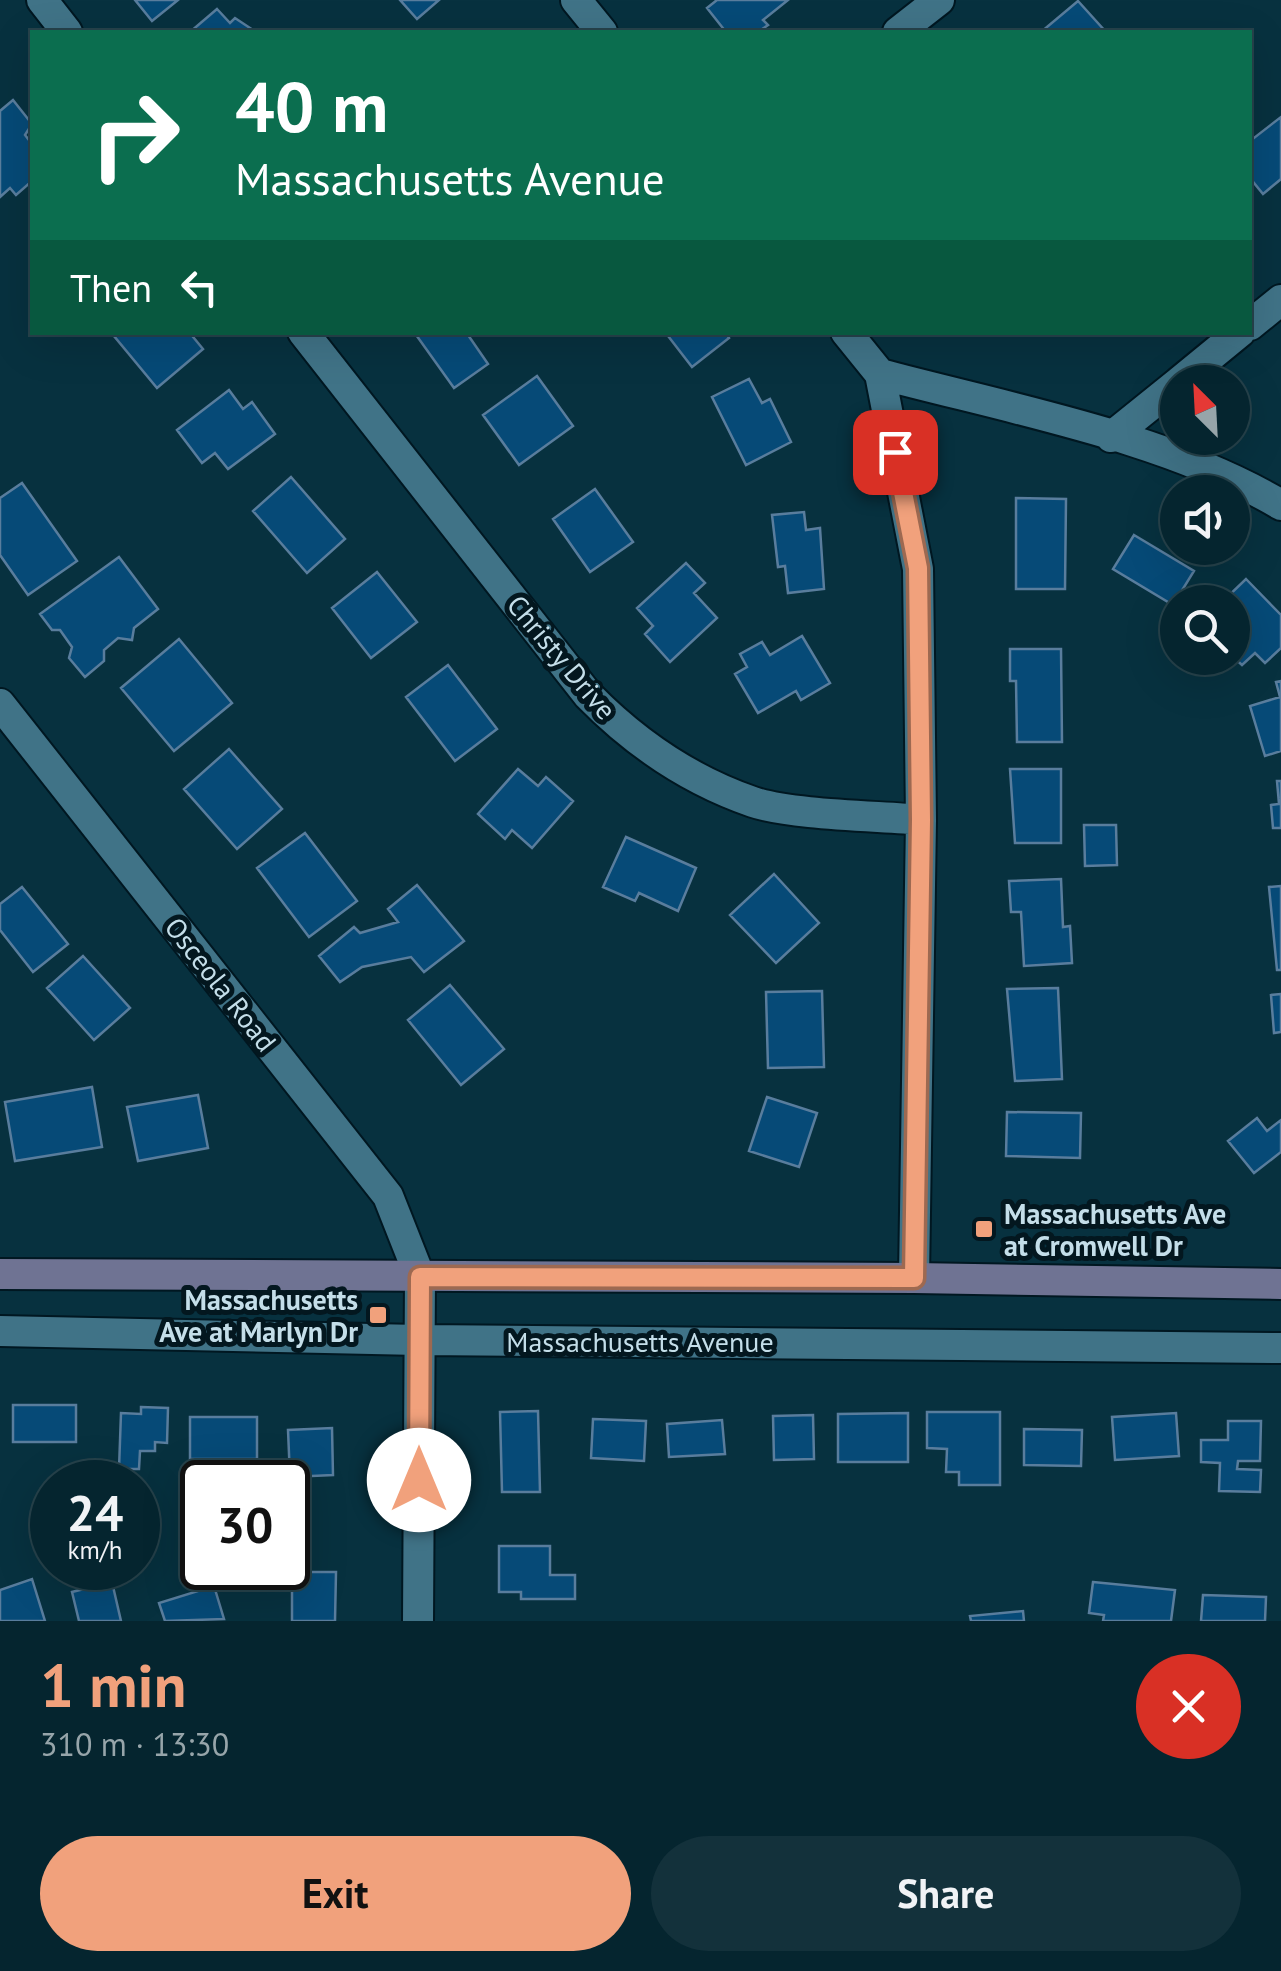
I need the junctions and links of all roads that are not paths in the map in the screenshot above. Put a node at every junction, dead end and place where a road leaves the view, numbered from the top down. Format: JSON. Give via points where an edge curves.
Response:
{"nodes":[{"id":1,"x":42,"y":0,"type":"edge"},
{"id":2,"x":576,"y":0,"type":"edge"},
{"id":3,"x":940,"y":0,"type":"edge"},
{"id":4,"x":65,"y":30,"type":"edge"},
{"id":5,"x":600,"y":30,"type":"edge"},
{"id":6,"x":901,"y":30,"type":"edge"},
{"id":7,"x":1281,"y":300,"type":"edge"},
{"id":8,"x":1252,"y":323,"type":"edge"},
{"id":9,"x":306,"y":335,"type":"edge"},
{"id":10,"x":848,"y":335,"type":"edge"},
{"id":11,"x":1236,"y":335,"type":"edge"},
{"id":12,"x":1200,"y":365,"type":"edge"},
{"id":13,"x":880,"y":374,"type":"junction"},
{"id":14,"x":1160,"y":398,"type":"edge"},
{"id":15,"x":1111,"y":437,"type":"junction"},
{"id":16,"x":1281,"y":505,"type":"edge"},
{"id":17,"x":0,"y":704,"type":"edge"},
{"id":18,"x":921,"y":820,"type":"junction"},
{"id":19,"x":0,"y":1274,"type":"edge"},
{"id":20,"x":420,"y":1277,"type":"junction"},
{"id":21,"x":914,"y":1278,"type":"junction"},
{"id":22,"x":1281,"y":1284,"type":"edge"},
{"id":23,"x":0,"y":1330,"type":"edge"},
{"id":24,"x":419,"y":1340,"type":"junction"},
{"id":25,"x":1281,"y":1348,"type":"edge"},
{"id":26,"x":418,"y":1621,"type":"edge"}],
"edges":[{"from":1,"to":4,"type":"street"},
{"from":2,"to":5,"type":"street"},
{"from":3,"to":6,"type":"street"},
{"from":7,"to":8,"type":"street"},
{"from":9,"to":18,"type":"street","name":"Christy Drive","via":[[622,729],[673,767],[756,804]]},
{"from":10,"to":13,"type":"street"},
{"from":11,"to":12,"type":"street"},
{"from":13,"to":15,"type":"street"},
{"from":13,"to":18,"type":"street","via":[[918,568]]},
{"from":14,"to":15,"type":"street"},
{"from":15,"to":16,"type":"street","via":[[1239,479]]},
{"from":17,"to":20,"type":"street","name":"Osceola Road","via":[[388,1196]]},
{"from":18,"to":21,"type":"street"},
{"from":19,"to":20,"type":"main road"},
{"from":20,"to":21,"type":"main road"},
{"from":20,"to":24,"type":"street"},
{"from":21,"to":22,"type":"main road"},
{"from":23,"to":24,"type":"street","name":"Massachusetts Avenue"},
{"from":24,"to":25,"type":"street","name":"Massachusetts Avenue"},
{"from":24,"to":26,"type":"street"}]}
